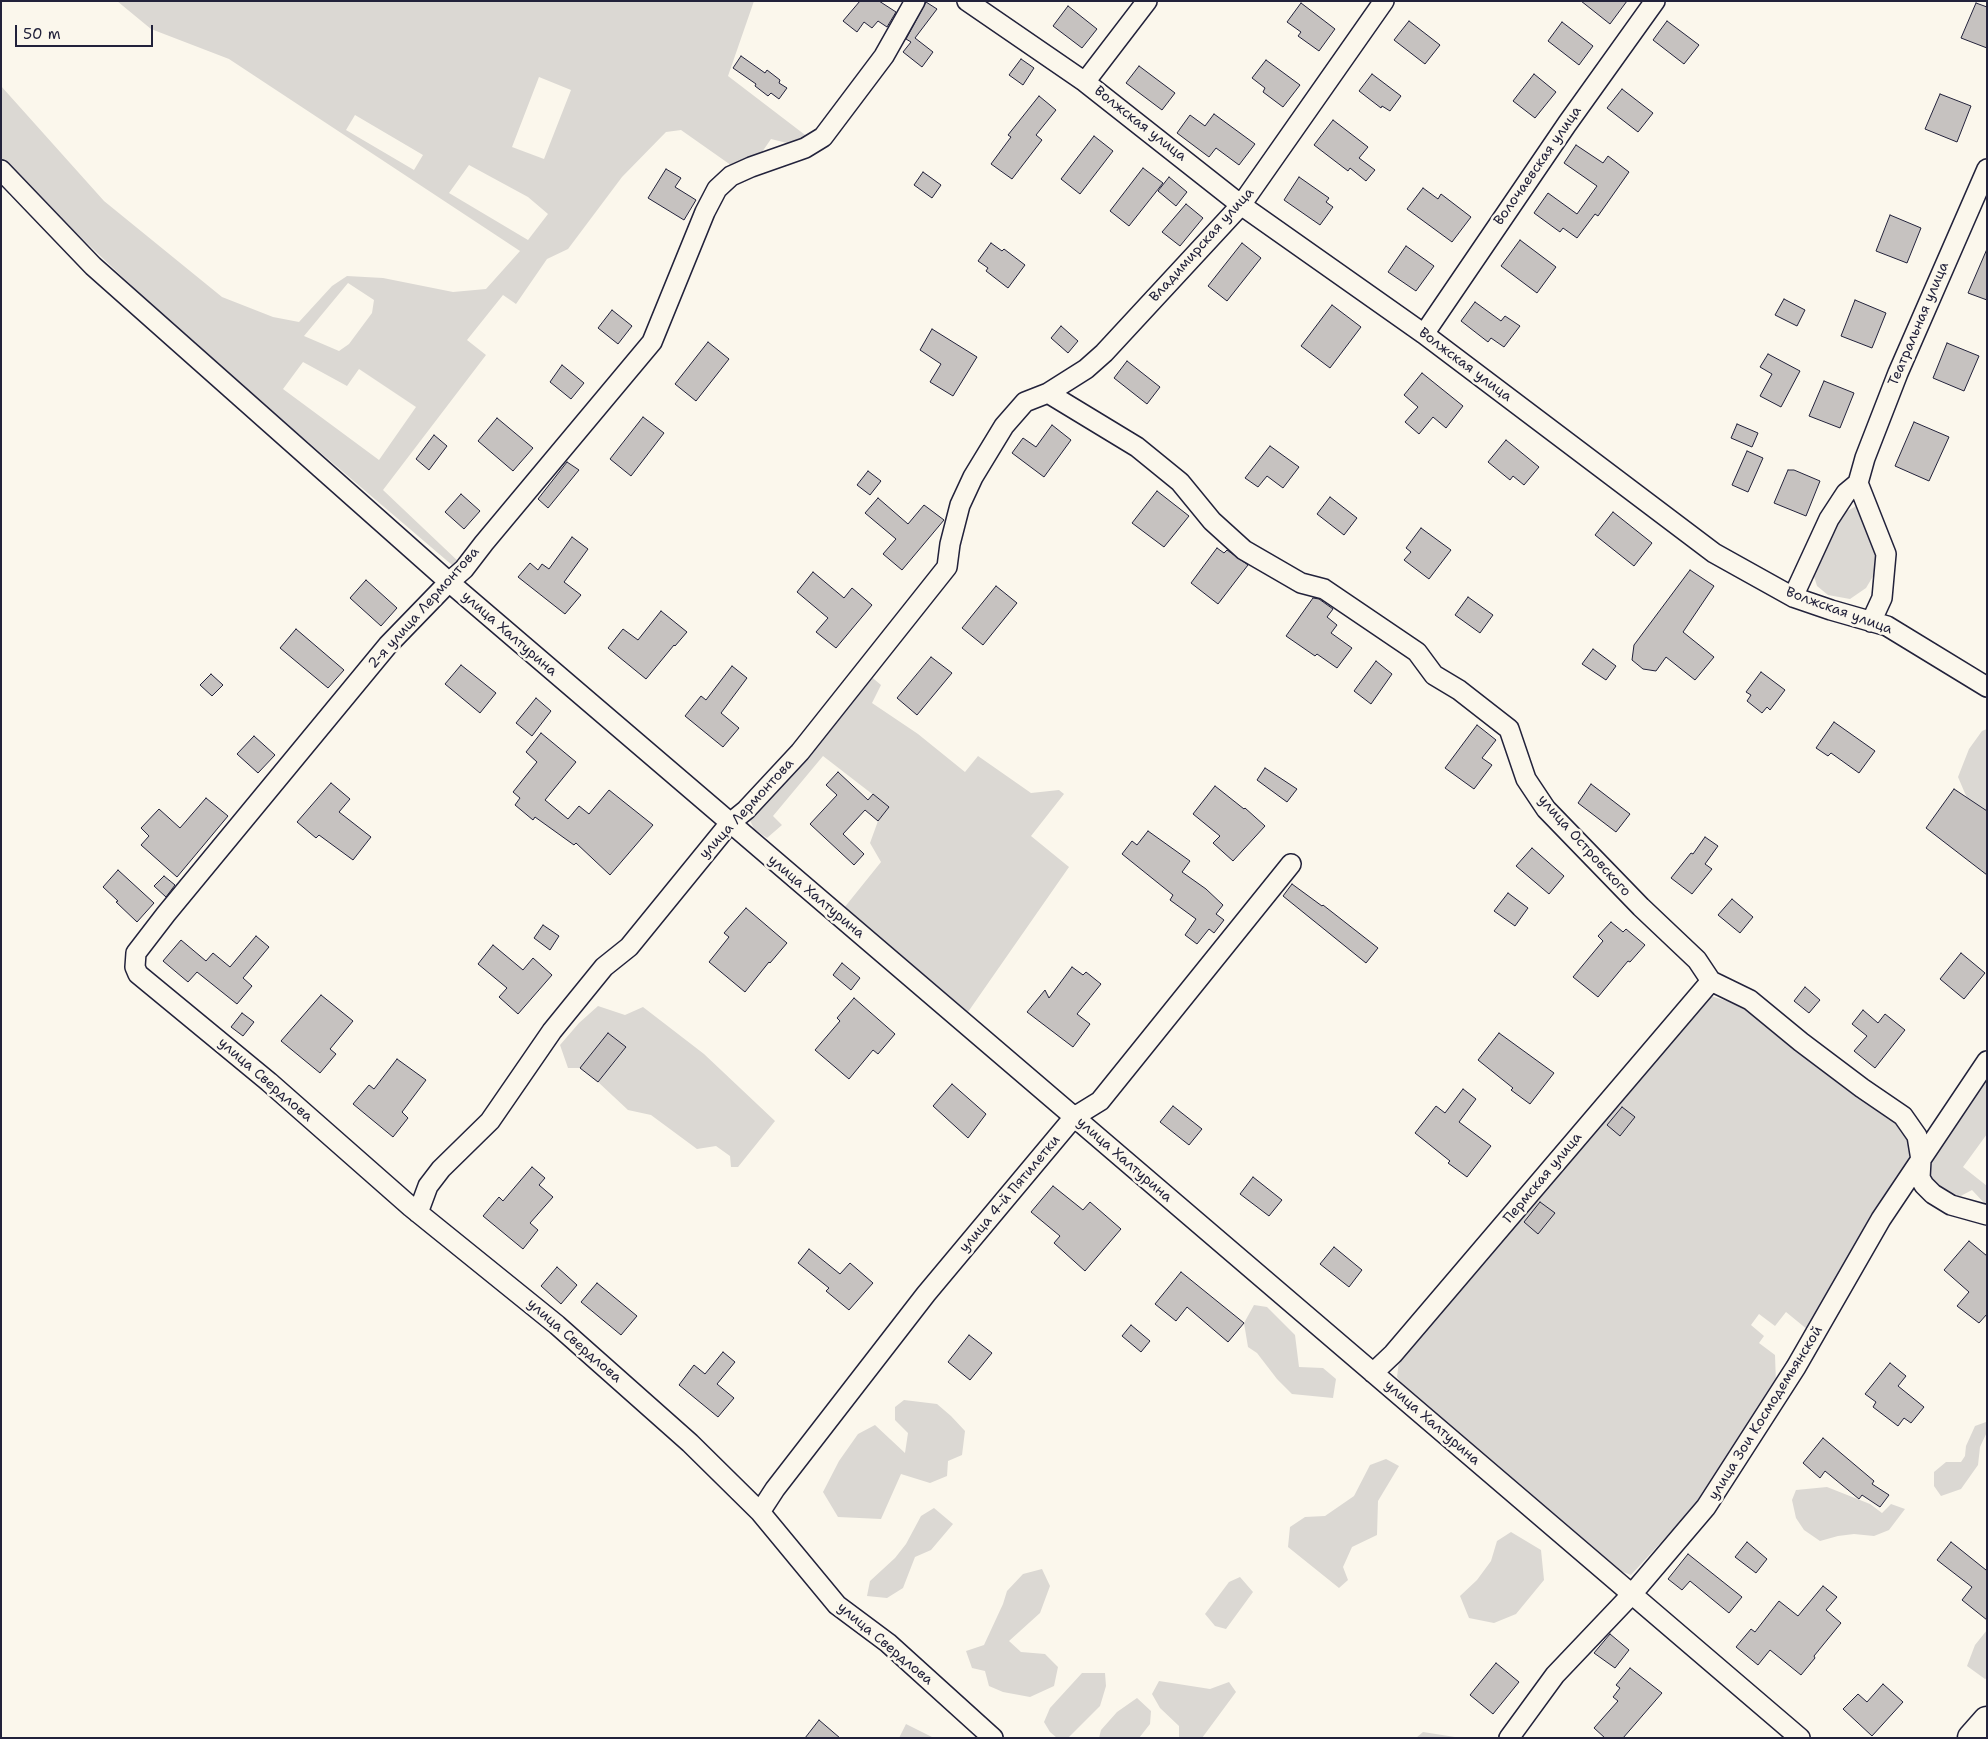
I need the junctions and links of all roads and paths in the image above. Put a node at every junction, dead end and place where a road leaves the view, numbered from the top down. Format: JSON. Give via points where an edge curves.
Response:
{"nodes":[{"id":1,"x":914,"y":1,"type":"edge"},
{"id":2,"x":966,"y":1,"type":"edge"},
{"id":3,"x":1147,"y":1,"type":"edge"},
{"id":4,"x":1384,"y":1,"type":"edge"},
{"id":5,"x":1656,"y":1,"type":"edge"},
{"id":6,"x":1086,"y":82,"type":"junction"},
{"id":7,"x":1987,"y":169,"type":"edge"},
{"id":8,"x":1,"y":170,"type":"edge"},
{"id":9,"x":1241,"y":205,"type":"junction"},
{"id":10,"x":1424,"y":334,"type":"junction"},
{"id":11,"x":1048,"y":393,"type":"junction"},
{"id":12,"x":1858,"y":482,"type":"junction"},
{"id":13,"x":449,"y":582,"type":"junction"},
{"id":14,"x":1793,"y":597,"type":"junction"},
{"id":15,"x":1871,"y":622,"type":"junction"},
{"id":16,"x":1987,"y":687,"type":"edge"},
{"id":17,"x":730,"y":823,"type":"junction"},
{"id":18,"x":1291,"y":864,"type":"dead end"},
{"id":19,"x":135,"y":967,"type":"joint"},
{"id":20,"x":1711,"y":981,"type":"junction"},
{"id":21,"x":1987,"y":1061,"type":"edge"},
{"id":22,"x":1074,"y":1117,"type":"junction"},
{"id":23,"x":1921,"y":1160,"type":"junction"},
{"id":24,"x":418,"y":1213,"type":"junction"},
{"id":25,"x":1987,"y":1215,"type":"edge"},
{"id":26,"x":1373,"y":1373,"type":"junction"},
{"id":27,"x":760,"y":1512,"type":"junction"},
{"id":28,"x":1632,"y":1594,"type":"junction"},
{"id":29,"x":993,"y":1738,"type":"edge"},
{"id":30,"x":1509,"y":1738,"type":"edge"},
{"id":31,"x":1800,"y":1738,"type":"edge"}],
"edges":[{"from":1,"to":13,"type":"street","name":"2-я улица Лермонтова","via":[[884,56],[823,137],[805,148],[732,176],[717,189],[652,342],[464,569]]},
{"from":2,"to":6,"type":"street","name":"Волжская улица"},
{"from":3,"to":6,"type":"street"},
{"from":4,"to":9,"type":"street","name":"Владимирская улица"},
{"from":5,"to":10,"type":"street","name":"Волочаевская улица","via":[[1567,124]]},
{"from":6,"to":9,"type":"street","name":"Волжская улица"},
{"from":7,"to":12,"type":"street","name":"Театральная улица","via":[[1898,374],[1864,458]]},
{"from":8,"to":13,"type":"street","name":"улица Халтурина","via":[[94,266]]},
{"from":9,"to":10,"type":"street","name":"Волжская улица"},
{"from":9,"to":11,"type":"street","name":"Владимирская улица","via":[[1104,353],[1086,369]]},
{"from":10,"to":14,"type":"street","name":"Волжская улица","via":[[1714,553]]},
{"from":11,"to":17,"type":"street","name":"улица Лермонтова","via":[[1026,402],[1004,426],[973,477],[960,504],[947,566],[800,752]]},
{"from":11,"to":20,"type":"street","name":"улица Островского","via":[[1137,447],[1180,482],[1212,522],[1244,550],[1301,583],[1324,590],[1417,652],[1434,675],[1509,729],[1526,779],[1546,808],[1641,907],[1698,960]]},
{"from":12,"to":14,"type":"street","name":"Театральная улица","via":[[1846,493],[1829,519]]},
{"from":12,"to":15,"type":"street","via":[[1886,554],[1882,598]]},
{"from":13,"to":17,"type":"street","name":"улица Халтурина"},
{"from":13,"to":19,"type":"street","name":"2-я улица Лермонтова","via":[[388,646],[166,914],[136,953]]},
{"from":14,"to":15,"type":"street","name":"Волжская улица"},
{"from":15,"to":16,"type":"street","name":"Волжская улица","via":[[1887,626]]},
{"from":17,"to":22,"type":"street","name":"улица Халтурина"},
{"from":17,"to":24,"type":"street","name":"улица Лермонтова","via":[[629,947],[604,967],[552,1032],[490,1121],[441,1169],[428,1186]]},
{"from":18,"to":22,"type":"street","name":"улица 4-й Пятилетки","via":[[1100,1101]]},
{"from":19,"to":24,"type":"street","name":"улица Свердлова","via":[[138,974],[270,1082]]},
{"from":20,"to":23,"type":"street","via":[[1750,1000],[1808,1048],[1903,1116],[1917,1136]]},
{"from":20,"to":26,"type":"street","name":"Пермская улица","via":[[1394,1354]]},
{"from":21,"to":23,"type":"street","name":"улица Зои Космодемьянской"},
{"from":22,"to":26,"type":"street","name":"улица Халтурина"},
{"from":22,"to":27,"type":"street","name":"улица 4-й Пятилетки","via":[[926,1294]]},
{"from":23,"to":25,"type":"street","via":[[1920,1178],[1933,1194],[1951,1205]]},
{"from":23,"to":28,"type":"street","name":"улица Зои Космодемьянской","via":[[1881,1220],[1796,1367],[1706,1507]]},
{"from":24,"to":27,"type":"street","name":"улица Свердлова","via":[[557,1325],[690,1443]]},
{"from":26,"to":28,"type":"street","name":"улица Халтурина"},
{"from":27,"to":29,"type":"street","name":"улица Свердлова","via":[[837,1605],[888,1643]]},
{"from":28,"to":30,"type":"street","name":"улица Зои Космодемьянской","via":[[1555,1675]]},
{"from":28,"to":31,"type":"street","name":"улица Халтурина"}]}
